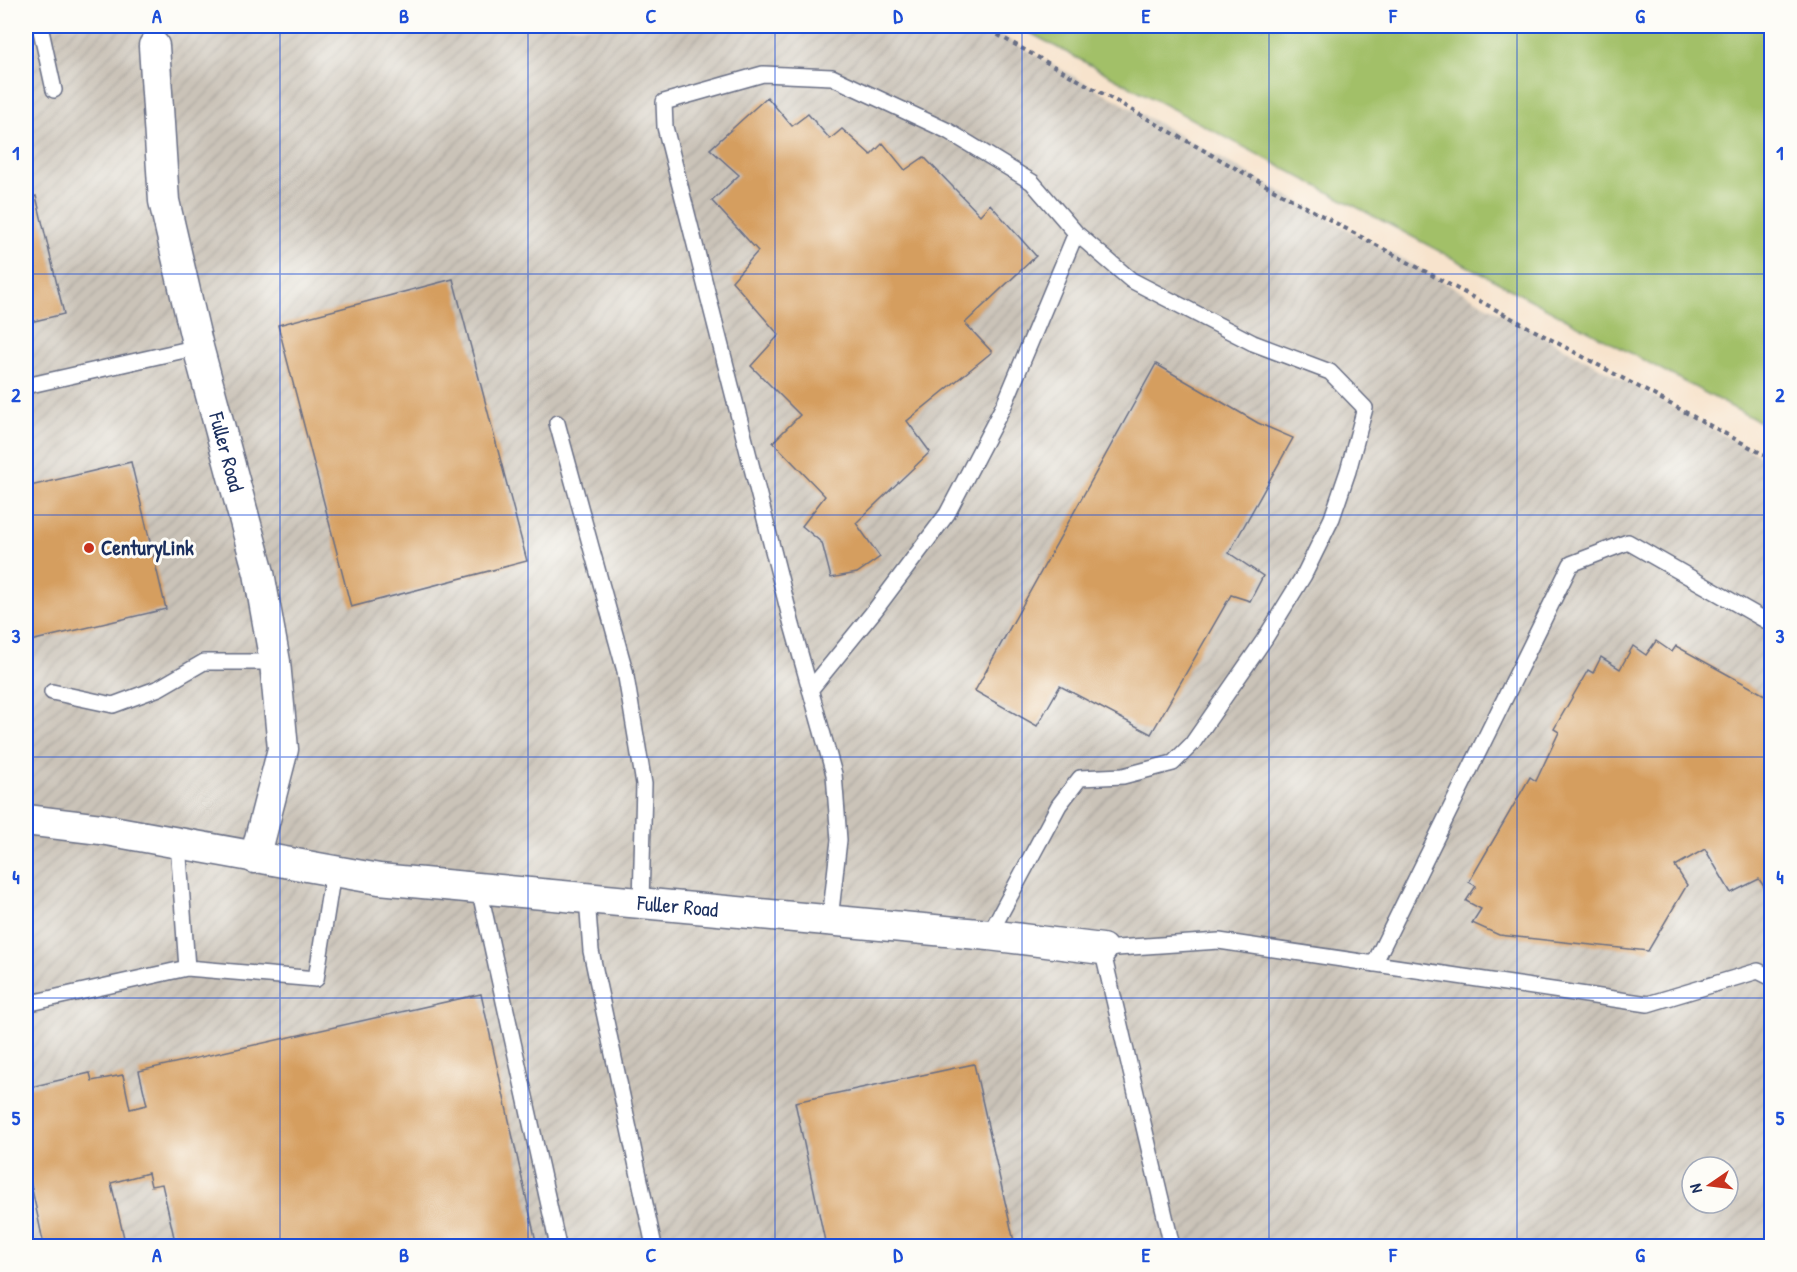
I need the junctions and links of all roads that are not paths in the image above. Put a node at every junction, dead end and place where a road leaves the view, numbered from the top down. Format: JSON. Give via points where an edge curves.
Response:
{"nodes":[{"id":1,"x":40,"y":26,"type":"edge"},
{"id":2,"x":154,"y":46,"type":"dead end"},
{"id":3,"x":54,"y":90,"type":"dead end"},
{"id":4,"x":1076,"y":233,"type":"junction"},
{"id":5,"x":198,"y":346,"type":"junction"},
{"id":6,"x":26,"y":386,"type":"edge"},
{"id":7,"x":556,"y":423,"type":"dead end"},
{"id":8,"x":1772,"y":624,"type":"edge"},
{"id":9,"x":275,"y":662,"type":"junction"},
{"id":10,"x":810,"y":690,"type":"junction"},
{"id":11,"x":52,"y":692,"type":"dead end"},
{"id":12,"x":26,"y":820,"type":"edge"},
{"id":13,"x":178,"y":843,"type":"junction"},
{"id":14,"x":255,"y":858,"type":"junction"},
{"id":15,"x":333,"y":872,"type":"junction"},
{"id":16,"x":479,"y":888,"type":"junction"},
{"id":17,"x":587,"y":898,"type":"junction"},
{"id":18,"x":641,"y":903,"type":"junction"},
{"id":19,"x":830,"y":920,"type":"junction"},
{"id":20,"x":989,"y":934,"type":"junction"},
{"id":21,"x":1102,"y":949,"type":"junction"},
{"id":22,"x":1374,"y":964,"type":"junction"},
{"id":23,"x":187,"y":968,"type":"junction"},
{"id":24,"x":1772,"y":978,"type":"edge"},
{"id":25,"x":26,"y":1004,"type":"edge"},
{"id":26,"x":558,"y":1246,"type":"edge"},
{"id":27,"x":654,"y":1246,"type":"edge"},
{"id":28,"x":1172,"y":1246,"type":"edge"}],
"edges":[{"from":1,"to":3,"type":"lane"},
{"from":2,"to":5,"type":"street","name":"Fuller Road","via":[[164,201]]},
{"from":4,"to":10,"type":"lane","via":[[1005,403],[948,514]]},
{"from":4,"to":10,"type":"lane","via":[[1032,182],[948,131],[832,77],[764,74],[664,102],[668,139]]},
{"from":4,"to":20,"type":"lane","via":[[1131,280],[1253,343],[1330,372],[1365,408],[1332,519],[1304,576],[1192,744],[1173,764],[1124,776],[1080,778],[1059,805]]},
{"from":5,"to":6,"type":"lane"},
{"from":5,"to":9,"type":"street","name":"Fuller Road","via":[[259,573]]},
{"from":7,"to":18,"type":"lane","via":[[625,671],[644,784]]},
{"from":8,"to":22,"type":"lane","via":[[1628,542],[1571,564]]},
{"from":9,"to":11,"type":"lane","via":[[204,662],[159,688],[113,705]]},
{"from":9,"to":14,"type":"street","name":"Fuller Road","via":[[283,749]]},
{"from":10,"to":19,"type":"lane","via":[[835,785],[839,840]]},
{"from":12,"to":13,"type":"street","name":"Fuller Road"},
{"from":13,"to":14,"type":"street","name":"Fuller Road"},
{"from":13,"to":23,"type":"lane"},
{"from":14,"to":15,"type":"street","name":"Fuller Road"},
{"from":15,"to":16,"type":"street","name":"Fuller Road"},
{"from":15,"to":23,"type":"lane","via":[[316,979]]},
{"from":16,"to":17,"type":"street","name":"Fuller Road"},
{"from":16,"to":26,"type":"lane"},
{"from":17,"to":18,"type":"street","name":"Fuller Road"},
{"from":17,"to":27,"type":"lane","via":[[591,951]]},
{"from":18,"to":19,"type":"street","name":"Fuller Road"},
{"from":19,"to":20,"type":"street","name":"Fuller Road"},
{"from":20,"to":21,"type":"street","name":"Fuller Road"},
{"from":21,"to":22,"type":"lane","via":[[1219,941]]},
{"from":21,"to":28,"type":"lane"},
{"from":22,"to":24,"type":"lane","via":[[1648,1004],[1758,970]]},
{"from":23,"to":25,"type":"lane"}]}
